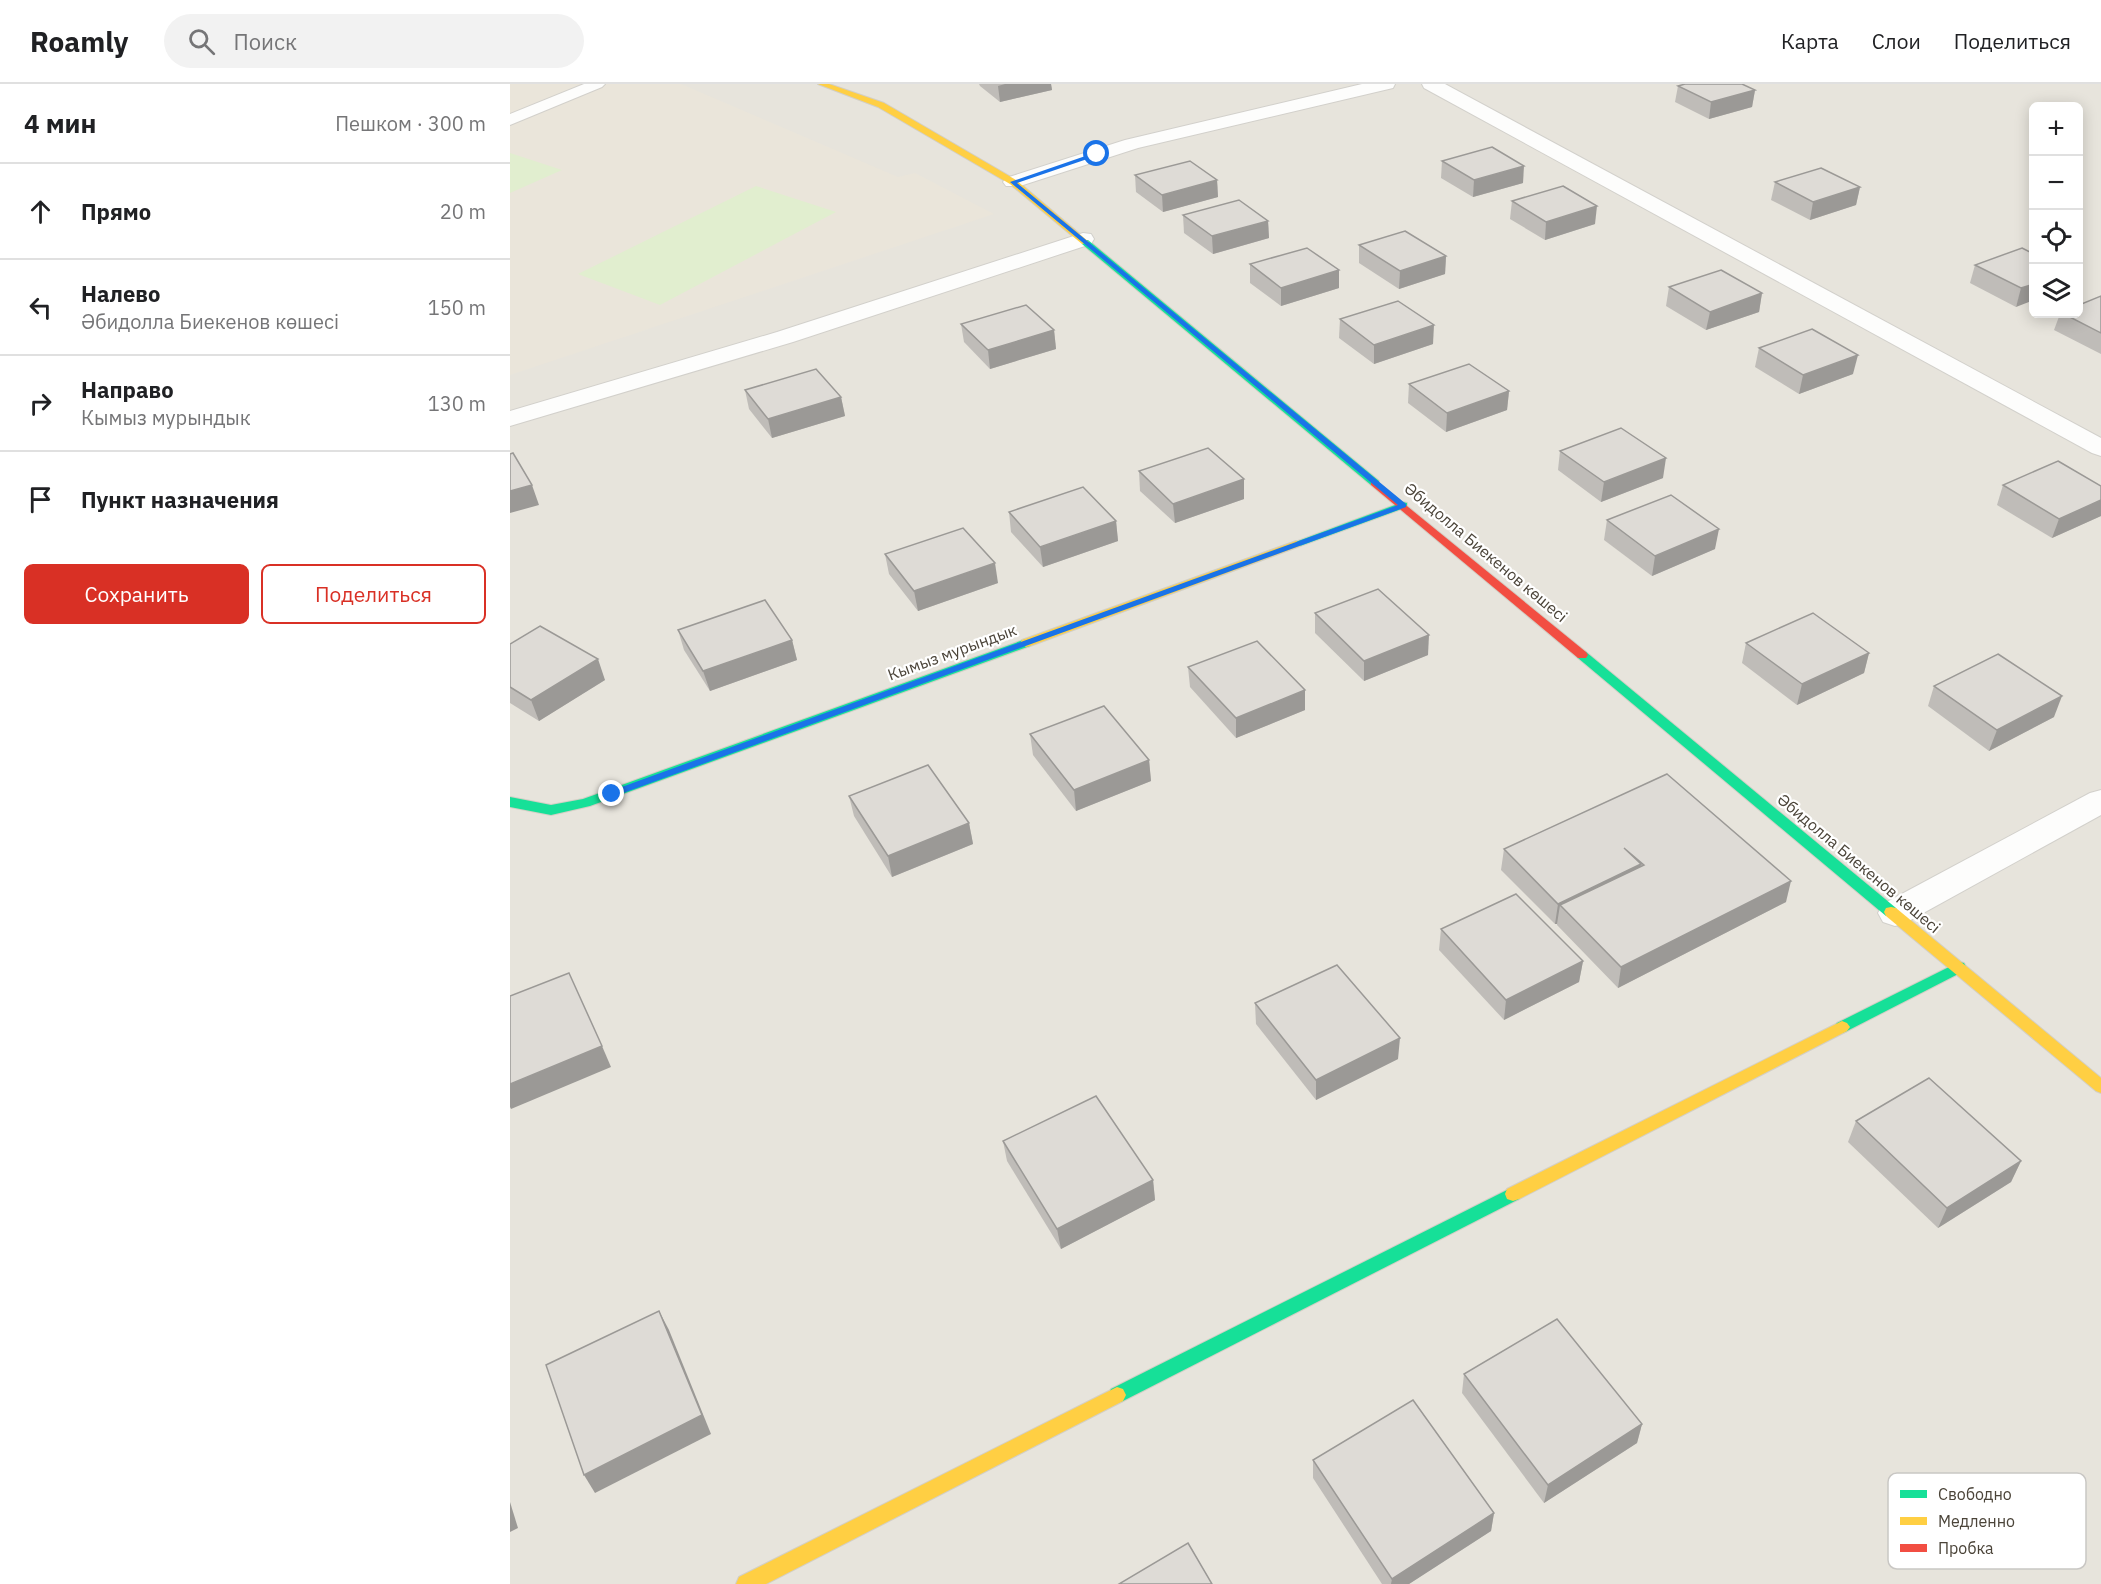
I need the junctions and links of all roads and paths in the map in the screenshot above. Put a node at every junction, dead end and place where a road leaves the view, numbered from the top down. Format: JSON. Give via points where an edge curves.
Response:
{"nodes":[{"id":1,"x":597,"y":84,"type":"edge"},
{"id":2,"x":822,"y":84,"type":"edge"},
{"id":3,"x":1386,"y":84,"type":"edge"},
{"id":4,"x":1431,"y":84,"type":"edge"},
{"id":5,"x":510,"y":120,"type":"edge"},
{"id":6,"x":1013,"y":182,"type":"junction"},
{"id":7,"x":1083,"y":239,"type":"junction"},
{"id":8,"x":510,"y":419,"type":"edge"},
{"id":9,"x":2101,"y":448,"type":"edge"},
{"id":10,"x":1403,"y":505,"type":"junction"},
{"id":11,"x":2101,"y":801,"type":"edge"},
{"id":12,"x":510,"y":802,"type":"edge"},
{"id":13,"x":1895,"y":913,"type":"junction"},
{"id":14,"x":1959,"y":967,"type":"junction"},
{"id":15,"x":2101,"y":1087,"type":"edge"},
{"id":16,"x":746,"y":1584,"type":"edge"}],
"edges":[{"from":1,"to":5,"type":"lane"},
{"from":2,"to":6,"type":"street","name":"Әбидолла Биекенов көшесі","via":[[881,105]]},
{"from":3,"to":6,"type":"street","via":[[1132,144]]},
{"from":4,"to":9,"type":"street"},
{"from":6,"to":7,"type":"street","name":"Әбидолла Биекенов көшесі"},
{"from":7,"to":8,"type":"street","via":[[785,337]]},
{"from":7,"to":10,"type":"street","name":"Әбидолла Биекенов көшесі"},
{"from":10,"to":12,"type":"street","name":"Кымыз мурындык","via":[[612,794],[556,812]]},
{"from":10,"to":13,"type":"street","name":"Әбидолла Биекенов көшесі"},
{"from":11,"to":13,"type":"street"},
{"from":13,"to":14,"type":"street","name":"Әбидолла Биекенов көшесі"},
{"from":14,"to":15,"type":"street","name":"Әбидолла Биекенов көшесі"},
{"from":14,"to":16,"type":"street"}]}
